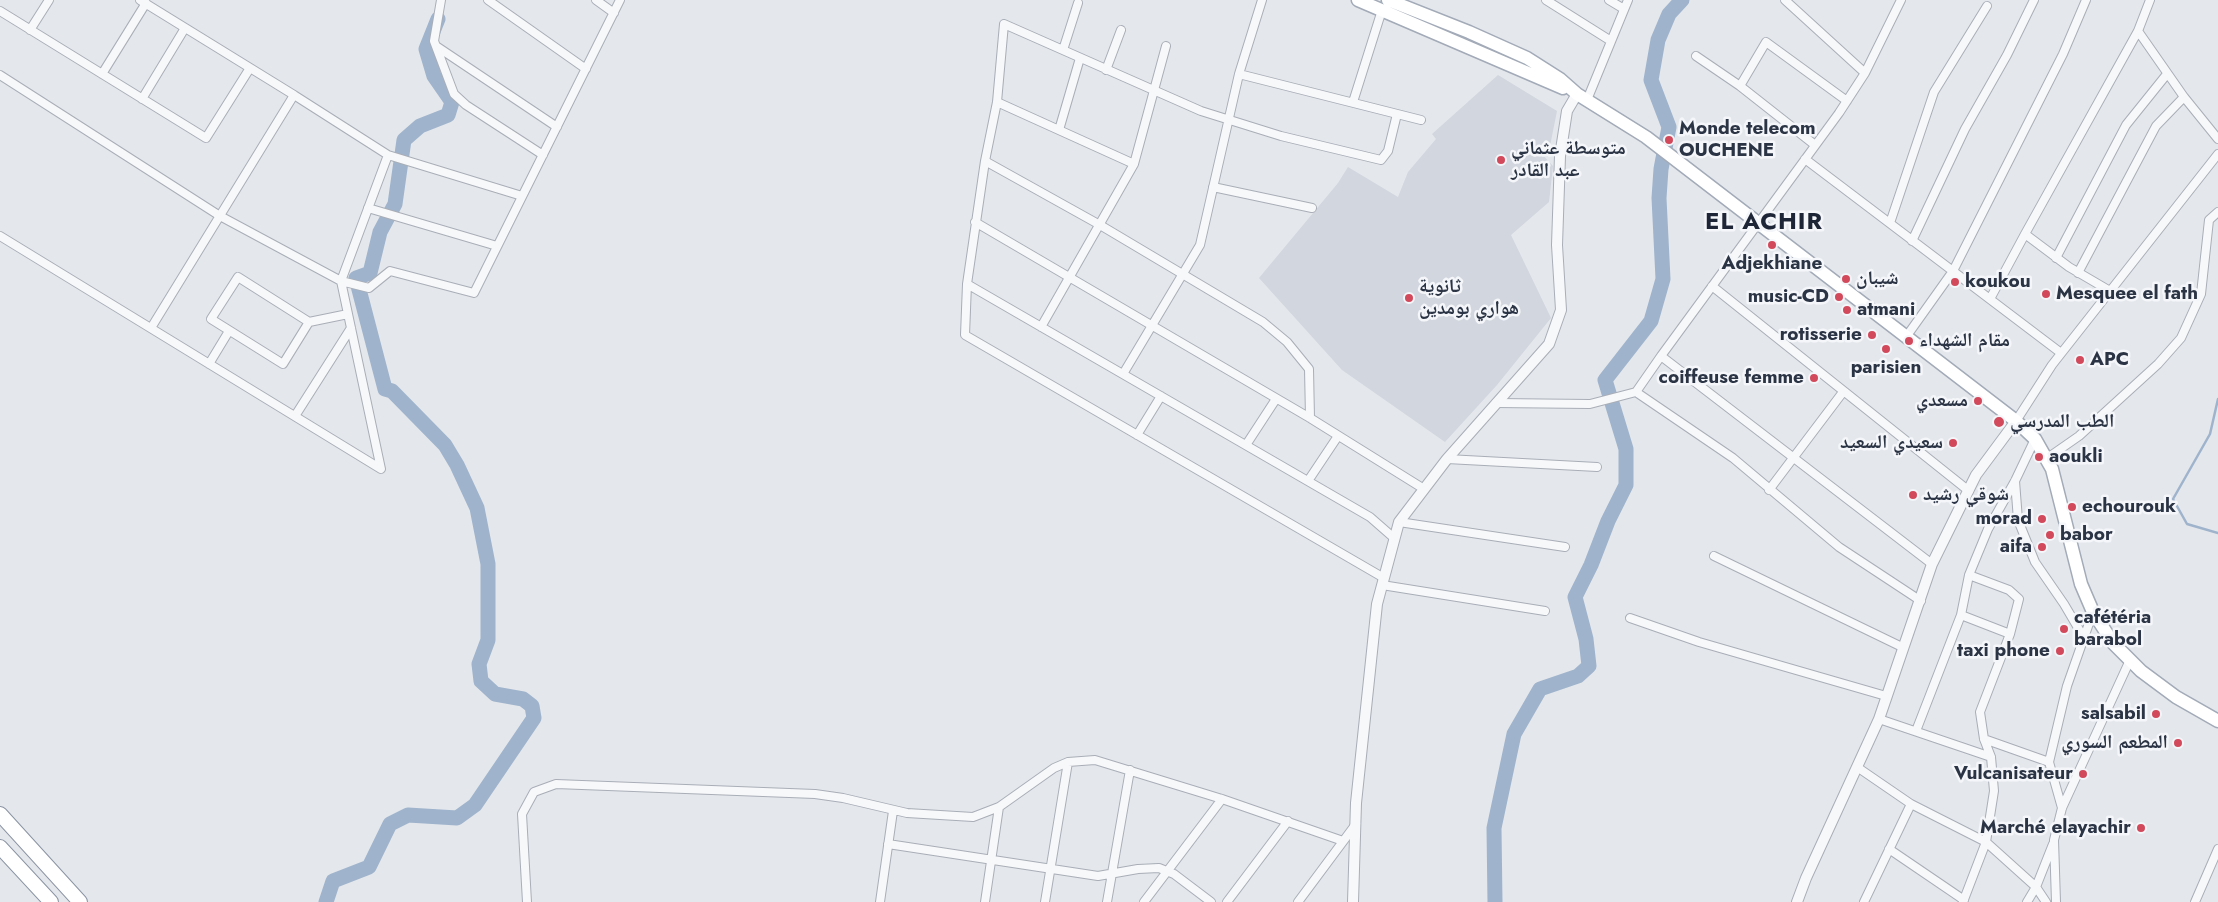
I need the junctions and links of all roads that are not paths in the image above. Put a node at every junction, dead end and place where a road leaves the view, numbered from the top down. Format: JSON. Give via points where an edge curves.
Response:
{"nodes":[{"id":1,"x":49,"y":0,"type":"edge"},
{"id":2,"x":441,"y":0,"type":"edge"},
{"id":3,"x":488,"y":0,"type":"edge"},
{"id":4,"x":596,"y":0,"type":"edge"},
{"id":5,"x":620,"y":0,"type":"edge"},
{"id":6,"x":1262,"y":0,"type":"edge"},
{"id":7,"x":1358,"y":0,"type":"edge"},
{"id":8,"x":1546,"y":0,"type":"edge"},
{"id":9,"x":1609,"y":0,"type":"edge"},
{"id":10,"x":1628,"y":0,"type":"edge"},
{"id":11,"x":1785,"y":0,"type":"edge"},
{"id":12,"x":1902,"y":0,"type":"edge"},
{"id":13,"x":2034,"y":0,"type":"edge"},
{"id":14,"x":2086,"y":0,"type":"edge"},
{"id":15,"x":2150,"y":0,"type":"edge"},
{"id":16,"x":143,"y":2,"type":"edge"},
{"id":17,"x":1078,"y":4,"type":"dead end"},
{"id":18,"x":1385,"y":5,"type":"edge"},
{"id":19,"x":1987,"y":6,"type":"dead end"},
{"id":20,"x":1624,"y":9,"type":"junction"},
{"id":21,"x":0,"y":11,"type":"edge"},
{"id":22,"x":614,"y":13,"type":"junction"},
{"id":23,"x":185,"y":28,"type":"junction"},
{"id":24,"x":30,"y":30,"type":"junction"},
{"id":25,"x":1121,"y":30,"type":"dead end"},
{"id":26,"x":2138,"y":32,"type":"junction"},
{"id":27,"x":1611,"y":41,"type":"junction"},
{"id":28,"x":436,"y":46,"type":"junction"},
{"id":29,"x":1166,"y":46,"type":"dead end"},
{"id":30,"x":1063,"y":50,"type":"junction"},
{"id":31,"x":1696,"y":56,"type":"dead end"},
{"id":32,"x":1080,"y":58,"type":"junction"},
{"id":33,"x":250,"y":68,"type":"junction"},
{"id":34,"x":586,"y":69,"type":"junction"},
{"id":35,"x":1106,"y":70,"type":"junction"},
{"id":36,"x":1866,"y":73,"type":"junction"},
{"id":37,"x":102,"y":74,"type":"junction"},
{"id":38,"x":1239,"y":74,"type":"junction"},
{"id":39,"x":2167,"y":74,"type":"junction"},
{"id":40,"x":0,"y":75,"type":"edge"},
{"id":41,"x":1740,"y":86,"type":"junction"},
{"id":42,"x":1152,"y":91,"type":"junction"},
{"id":43,"x":294,"y":95,"type":"junction"},
{"id":44,"x":1582,"y":97,"type":"junction"},
{"id":45,"x":2184,"y":97,"type":"junction"},
{"id":46,"x":142,"y":98,"type":"junction"},
{"id":47,"x":1847,"y":101,"type":"junction"},
{"id":48,"x":998,"y":102,"type":"junction"},
{"id":49,"x":1353,"y":102,"type":"junction"},
{"id":50,"x":1397,"y":114,"type":"junction"},
{"id":51,"x":1228,"y":119,"type":"junction"},
{"id":52,"x":1421,"y":120,"type":"dead end"},
{"id":53,"x":557,"y":127,"type":"junction"},
{"id":54,"x":1059,"y":130,"type":"junction"},
{"id":55,"x":2218,"y":139,"type":"edge"},
{"id":56,"x":1815,"y":146,"type":"junction"},
{"id":57,"x":2218,"y":154,"type":"edge"},
{"id":58,"x":388,"y":155,"type":"junction"},
{"id":59,"x":543,"y":155,"type":"junction"},
{"id":60,"x":1805,"y":159,"type":"junction"},
{"id":61,"x":985,"y":162,"type":"junction"},
{"id":62,"x":1134,"y":164,"type":"junction"},
{"id":63,"x":1213,"y":187,"type":"junction"},
{"id":64,"x":522,"y":196,"type":"junction"},
{"id":65,"x":368,"y":208,"type":"junction"},
{"id":66,"x":1312,"y":208,"type":"dead end"},
{"id":67,"x":2218,"y":212,"type":"edge"},
{"id":68,"x":220,"y":216,"type":"junction"},
{"id":69,"x":975,"y":222,"type":"junction"},
{"id":70,"x":1757,"y":223,"type":"junction"},
{"id":71,"x":1890,"y":224,"type":"junction"},
{"id":72,"x":1100,"y":226,"type":"junction"},
{"id":73,"x":2024,"y":234,"type":"junction"},
{"id":74,"x":0,"y":236,"type":"edge"},
{"id":75,"x":1912,"y":240,"type":"junction"},
{"id":76,"x":497,"y":246,"type":"junction"},
{"id":77,"x":2056,"y":258,"type":"junction"},
{"id":78,"x":1953,"y":271,"type":"junction"},
{"id":79,"x":2078,"y":273,"type":"junction"},
{"id":80,"x":1183,"y":274,"type":"junction"},
{"id":81,"x":1069,"y":278,"type":"junction"},
{"id":82,"x":341,"y":281,"type":"junction"},
{"id":83,"x":967,"y":284,"type":"junction"},
{"id":84,"x":1712,"y":286,"type":"junction"},
{"id":85,"x":2110,"y":290,"type":"junction"},
{"id":86,"x":1990,"y":300,"type":"junction"},
{"id":87,"x":348,"y":314,"type":"junction"},
{"id":88,"x":309,"y":322,"type":"junction"},
{"id":89,"x":1151,"y":325,"type":"junction"},
{"id":90,"x":1041,"y":327,"type":"junction"},
{"id":91,"x":150,"y":328,"type":"junction"},
{"id":92,"x":351,"y":328,"type":"junction"},
{"id":93,"x":230,"y":331,"type":"junction"},
{"id":94,"x":1906,"y":336,"type":"junction"},
{"id":95,"x":2062,"y":353,"type":"junction"},
{"id":96,"x":1661,"y":356,"type":"junction"},
{"id":97,"x":209,"y":364,"type":"junction"},
{"id":98,"x":1123,"y":374,"type":"junction"},
{"id":99,"x":1636,"y":392,"type":"junction"},
{"id":100,"x":1843,"y":392,"type":"junction"},
{"id":101,"x":1161,"y":396,"type":"junction"},
{"id":102,"x":1276,"y":398,"type":"junction"},
{"id":103,"x":1496,"y":403,"type":"junction"},
{"id":104,"x":295,"y":416,"type":"junction"},
{"id":105,"x":1310,"y":418,"type":"junction"},
{"id":106,"x":2016,"y":421,"type":"junction"},
{"id":107,"x":1137,"y":435,"type":"junction"},
{"id":108,"x":1338,"y":436,"type":"junction"},
{"id":109,"x":2035,"y":439,"type":"junction"},
{"id":110,"x":1246,"y":445,"type":"junction"},
{"id":111,"x":2046,"y":458,"type":"junction"},
{"id":112,"x":1447,"y":459,"type":"junction"},
{"id":113,"x":1794,"y":459,"type":"junction"},
{"id":114,"x":1597,"y":467,"type":"dead end"},
{"id":115,"x":1308,"y":481,"type":"junction"},
{"id":116,"x":2015,"y":481,"type":"junction"},
{"id":117,"x":1424,"y":489,"type":"junction"},
{"id":118,"x":1769,"y":490,"type":"junction"},
{"id":119,"x":1969,"y":490,"type":"junction"},
{"id":120,"x":1398,"y":522,"type":"junction"},
{"id":121,"x":1394,"y":538,"type":"junction"},
{"id":122,"x":1565,"y":547,"type":"dead end"},
{"id":123,"x":1714,"y":556,"type":"dead end"},
{"id":124,"x":1932,"y":564,"type":"junction"},
{"id":125,"x":1968,"y":575,"type":"junction"},
{"id":126,"x":1383,"y":582,"type":"junction"},
{"id":127,"x":1921,"y":601,"type":"junction"},
{"id":128,"x":1545,"y":611,"type":"dead end"},
{"id":129,"x":2093,"y":612,"type":"junction"},
{"id":130,"x":1961,"y":615,"type":"junction"},
{"id":131,"x":1630,"y":618,"type":"dead end"},
{"id":132,"x":2010,"y":634,"type":"junction"},
{"id":133,"x":2084,"y":638,"type":"junction"},
{"id":134,"x":1902,"y":647,"type":"junction"},
{"id":135,"x":2130,"y":660,"type":"junction"},
{"id":136,"x":1886,"y":696,"type":"junction"},
{"id":137,"x":1879,"y":719,"type":"junction"},
{"id":138,"x":2218,"y":721,"type":"edge"},
{"id":139,"x":1916,"y":732,"type":"junction"},
{"id":140,"x":1984,"y":738,"type":"junction"},
{"id":141,"x":1991,"y":758,"type":"junction"},
{"id":142,"x":1068,"y":762,"type":"junction"},
{"id":143,"x":2049,"y":762,"type":"junction"},
{"id":144,"x":1857,"y":767,"type":"junction"},
{"id":145,"x":1130,"y":770,"type":"junction"},
{"id":146,"x":1222,"y":799,"type":"junction"},
{"id":147,"x":1911,"y":804,"type":"junction"},
{"id":148,"x":999,"y":807,"type":"junction"},
{"id":149,"x":2062,"y":808,"type":"junction"},
{"id":150,"x":893,"y":811,"type":"junction"},
{"id":151,"x":0,"y":814,"type":"edge"},
{"id":152,"x":1288,"y":821,"type":"junction"},
{"id":153,"x":1356,"y":824,"type":"junction"},
{"id":154,"x":1343,"y":840,"type":"junction"},
{"id":155,"x":2054,"y":840,"type":"junction"},
{"id":156,"x":1986,"y":842,"type":"junction"},
{"id":157,"x":888,"y":844,"type":"junction"},
{"id":158,"x":0,"y":847,"type":"edge"},
{"id":159,"x":1889,"y":849,"type":"junction"},
{"id":160,"x":2218,"y":849,"type":"edge"},
{"id":161,"x":991,"y":860,"type":"junction"},
{"id":162,"x":1051,"y":869,"type":"junction"},
{"id":163,"x":1168,"y":871,"type":"junction"},
{"id":164,"x":1112,"y":875,"type":"junction"},
{"id":165,"x":2036,"y":887,"type":"junction"},
{"id":166,"x":1963,"y":901,"type":"edge"},
{"id":167,"x":51,"y":902,"type":"edge"},
{"id":168,"x":80,"y":902,"type":"edge"},
{"id":169,"x":527,"y":902,"type":"edge"},
{"id":170,"x":880,"y":902,"type":"edge"},
{"id":171,"x":985,"y":902,"type":"edge"},
{"id":172,"x":1045,"y":902,"type":"edge"},
{"id":173,"x":1107,"y":902,"type":"edge"},
{"id":174,"x":1144,"y":902,"type":"edge"},
{"id":175,"x":1210,"y":902,"type":"edge"},
{"id":176,"x":1227,"y":902,"type":"edge"},
{"id":177,"x":1298,"y":902,"type":"edge"},
{"id":178,"x":1353,"y":902,"type":"edge"},
{"id":179,"x":1797,"y":902,"type":"edge"},
{"id":180,"x":1864,"y":902,"type":"edge"},
{"id":181,"x":2028,"y":902,"type":"edge"},
{"id":182,"x":2046,"y":902,"type":"edge"},
{"id":183,"x":2056,"y":902,"type":"edge"},
{"id":184,"x":2195,"y":902,"type":"edge"}],
"edges":[{"from":1,"to":24,"type":"street"},
{"from":2,"to":28,"type":"street","via":[[434,41]]},
{"from":3,"to":34,"type":"street"},
{"from":4,"to":22,"type":"street"},
{"from":5,"to":22,"type":"street"},
{"from":6,"to":38,"type":"street"},
{"from":7,"to":18,"type":"main road"},
{"from":8,"to":27,"type":"street"},
{"from":9,"to":20,"type":"street"},
{"from":10,"to":20,"type":"street"},
{"from":11,"to":36,"type":"street"},
{"from":12,"to":36,"type":"street"},
{"from":13,"to":75,"type":"street","via":[[1965,129]]},
{"from":14,"to":78,"type":"street","via":[[2063,54]]},
{"from":15,"to":26,"type":"street"},
{"from":16,"to":23,"type":"street"},
{"from":16,"to":37,"type":"street"},
{"from":17,"to":30,"type":"street"},
{"from":18,"to":44,"type":"main road","via":[[1469,32],[1527,58]]},
{"from":18,"to":49,"type":"street"},
{"from":19,"to":71,"type":"street","via":[[1934,92]]},
{"from":20,"to":27,"type":"street"},
{"from":21,"to":24,"type":"street"},
{"from":22,"to":34,"type":"street"},
{"from":23,"to":33,"type":"street"},
{"from":23,"to":46,"type":"street"},
{"from":24,"to":37,"type":"street"},
{"from":25,"to":35,"type":"street"},
{"from":26,"to":39,"type":"street"},
{"from":26,"to":73,"type":"street"},
{"from":27,"to":44,"type":"street"},
{"from":28,"to":53,"type":"street"},
{"from":28,"to":59,"type":"street","via":[[454,94]]},
{"from":29,"to":42,"type":"street"},
{"from":30,"to":32,"type":"street"},
{"from":30,"to":48,"type":"street","via":[[1004,24]]},
{"from":31,"to":41,"type":"street"},
{"from":32,"to":35,"type":"street"},
{"from":32,"to":54,"type":"street"},
{"from":33,"to":43,"type":"street"},
{"from":33,"to":46,"type":"street","via":[[206,138]]},
{"from":34,"to":53,"type":"street"},
{"from":35,"to":42,"type":"street"},
{"from":36,"to":47,"type":"street"},
{"from":37,"to":46,"type":"street"},
{"from":38,"to":49,"type":"street"},
{"from":38,"to":51,"type":"street"},
{"from":39,"to":45,"type":"street"},
{"from":39,"to":77,"type":"street","via":[[2126,125]]},
{"from":40,"to":68,"type":"street"},
{"from":41,"to":47,"type":"street","via":[[1766,42]]},
{"from":41,"to":56,"type":"street"},
{"from":42,"to":51,"type":"street"},
{"from":42,"to":62,"type":"street"},
{"from":43,"to":58,"type":"street"},
{"from":43,"to":68,"type":"street"},
{"from":44,"to":70,"type":"main road","via":[[1646,137]]},
{"from":44,"to":103,"type":"street","via":[[1567,112],[1560,156],[1556,245],[1561,310],[1549,344]]},
{"from":45,"to":55,"type":"street"},
{"from":45,"to":79,"type":"street","via":[[2156,126]]},
{"from":47,"to":56,"type":"street"},
{"from":48,"to":54,"type":"street"},
{"from":48,"to":61,"type":"street"},
{"from":49,"to":50,"type":"street"},
{"from":50,"to":51,"type":"street","via":[[1388,152],[1380,160],[1281,136]]},
{"from":50,"to":52,"type":"street"},
{"from":51,"to":63,"type":"street"},
{"from":53,"to":59,"type":"street"},
{"from":54,"to":62,"type":"street"},
{"from":56,"to":60,"type":"street"},
{"from":57,"to":85,"type":"street"},
{"from":58,"to":64,"type":"street"},
{"from":58,"to":65,"type":"street"},
{"from":59,"to":64,"type":"street"},
{"from":60,"to":70,"type":"street"},
{"from":60,"to":71,"type":"street"},
{"from":61,"to":69,"type":"street"},
{"from":61,"to":72,"type":"street"},
{"from":62,"to":72,"type":"street"},
{"from":63,"to":66,"type":"street"},
{"from":63,"to":80,"type":"street","via":[[1200,245]]},
{"from":64,"to":76,"type":"street"},
{"from":65,"to":76,"type":"street"},
{"from":65,"to":82,"type":"street"},
{"from":67,"to":111,"type":"street","via":[[2210,220],[2201,294],[2181,338],[2158,364],[2078,436]]},
{"from":68,"to":82,"type":"street"},
{"from":68,"to":91,"type":"street"},
{"from":69,"to":81,"type":"street"},
{"from":69,"to":83,"type":"street"},
{"from":70,"to":84,"type":"street"},
{"from":70,"to":94,"type":"main road"},
{"from":71,"to":75,"type":"street"},
{"from":72,"to":80,"type":"street"},
{"from":72,"to":81,"type":"street"},
{"from":73,"to":77,"type":"street"},
{"from":73,"to":86,"type":"street"},
{"from":74,"to":91,"type":"street"},
{"from":75,"to":78,"type":"street"},
{"from":76,"to":82,"type":"street","via":[[474,294],[390,271],[369,288]]},
{"from":77,"to":79,"type":"street"},
{"from":78,"to":86,"type":"street"},
{"from":78,"to":94,"type":"street"},
{"from":79,"to":85,"type":"street"},
{"from":80,"to":89,"type":"street"},
{"from":80,"to":105,"type":"street","via":[[1263,322],[1287,342],[1308,369]]},
{"from":81,"to":89,"type":"street"},
{"from":81,"to":90,"type":"street"},
{"from":82,"to":87,"type":"street"},
{"from":83,"to":90,"type":"street"},
{"from":83,"to":107,"type":"street","via":[[965,335]]},
{"from":84,"to":96,"type":"street"},
{"from":84,"to":100,"type":"street"},
{"from":85,"to":95,"type":"street"},
{"from":86,"to":95,"type":"street"},
{"from":87,"to":88,"type":"street"},
{"from":87,"to":92,"type":"street"},
{"from":88,"to":93,"type":"street","via":[[283,364]]},
{"from":88,"to":93,"type":"street","via":[[238,277],[212,319]]},
{"from":89,"to":98,"type":"street"},
{"from":89,"to":102,"type":"street"},
{"from":90,"to":98,"type":"street"},
{"from":91,"to":97,"type":"street"},
{"from":92,"to":104,"type":"street"},
{"from":92,"to":104,"type":"street","via":[[381,468]]},
{"from":93,"to":97,"type":"street"},
{"from":94,"to":106,"type":"main road"},
{"from":95,"to":106,"type":"street"},
{"from":96,"to":99,"type":"street"},
{"from":96,"to":113,"type":"street"},
{"from":97,"to":104,"type":"street"},
{"from":98,"to":101,"type":"street"},
{"from":99,"to":103,"type":"street","via":[[1590,404]]},
{"from":99,"to":118,"type":"street","via":[[1733,458]]},
{"from":100,"to":113,"type":"street"},
{"from":100,"to":119,"type":"street"},
{"from":101,"to":107,"type":"street"},
{"from":101,"to":110,"type":"street"},
{"from":102,"to":105,"type":"street"},
{"from":102,"to":110,"type":"street"},
{"from":103,"to":112,"type":"street"},
{"from":105,"to":108,"type":"street"},
{"from":106,"to":109,"type":"main road"},
{"from":106,"to":119,"type":"street"},
{"from":107,"to":126,"type":"street"},
{"from":108,"to":115,"type":"street"},
{"from":108,"to":117,"type":"street"},
{"from":109,"to":111,"type":"main road"},
{"from":109,"to":116,"type":"street"},
{"from":110,"to":115,"type":"street"},
{"from":111,"to":129,"type":"main road","via":[[2059,492],[2074,561]]},
{"from":112,"to":114,"type":"street"},
{"from":112,"to":117,"type":"street"},
{"from":113,"to":118,"type":"street"},
{"from":113,"to":124,"type":"street"},
{"from":115,"to":121,"type":"street","via":[[1370,517]]},
{"from":116,"to":125,"type":"street","via":[[1988,528]]},
{"from":116,"to":133,"type":"street","via":[[2018,520],[2035,562]]},
{"from":117,"to":120,"type":"street"},
{"from":118,"to":127,"type":"street","via":[[1839,547]]},
{"from":119,"to":124,"type":"street"},
{"from":120,"to":121,"type":"street"},
{"from":120,"to":122,"type":"street"},
{"from":121,"to":126,"type":"street"},
{"from":123,"to":134,"type":"street"},
{"from":124,"to":127,"type":"street"},
{"from":125,"to":130,"type":"street"},
{"from":125,"to":132,"type":"street","via":[[2009,590],[2019,599]]},
{"from":126,"to":128,"type":"street"},
{"from":126,"to":153,"type":"street","via":[[1377,604]]},
{"from":127,"to":134,"type":"street"},
{"from":129,"to":133,"type":"street"},
{"from":129,"to":135,"type":"main road","via":[[2113,643]]},
{"from":130,"to":132,"type":"street"},
{"from":130,"to":139,"type":"street"},
{"from":131,"to":136,"type":"street","via":[[1699,642]]},
{"from":132,"to":140,"type":"street","via":[[1980,712]]},
{"from":133,"to":143,"type":"street","via":[[2067,686]]},
{"from":134,"to":136,"type":"street"},
{"from":135,"to":138,"type":"main road","via":[[2176,697]]},
{"from":135,"to":149,"type":"street"},
{"from":136,"to":137,"type":"street"},
{"from":137,"to":139,"type":"street"},
{"from":137,"to":144,"type":"street"},
{"from":139,"to":141,"type":"street"},
{"from":140,"to":141,"type":"street"},
{"from":140,"to":143,"type":"street"},
{"from":141,"to":156,"type":"street","via":[[1994,790]]},
{"from":142,"to":145,"type":"street","via":[[1095,760]]},
{"from":142,"to":148,"type":"street","via":[[1054,768]]},
{"from":142,"to":162,"type":"street"},
{"from":143,"to":149,"type":"street"},
{"from":144,"to":147,"type":"street"},
{"from":144,"to":179,"type":"street"},
{"from":145,"to":146,"type":"street"},
{"from":145,"to":164,"type":"street"},
{"from":146,"to":152,"type":"street"},
{"from":146,"to":163,"type":"street"},
{"from":147,"to":156,"type":"street"},
{"from":147,"to":159,"type":"street"},
{"from":148,"to":150,"type":"street","via":[[973,817]]},
{"from":148,"to":161,"type":"street"},
{"from":149,"to":155,"type":"street"},
{"from":150,"to":157,"type":"street"},
{"from":150,"to":169,"type":"street","via":[[815,794],[556,784],[534,792],[522,814]]},
{"from":151,"to":168,"type":"highway"},
{"from":152,"to":154,"type":"street"},
{"from":152,"to":176,"type":"street"},
{"from":153,"to":154,"type":"street"},
{"from":153,"to":178,"type":"street"},
{"from":154,"to":177,"type":"street"},
{"from":155,"to":165,"type":"street"},
{"from":155,"to":183,"type":"street"},
{"from":156,"to":165,"type":"street"},
{"from":156,"to":166,"type":"street"},
{"from":157,"to":161,"type":"street"},
{"from":157,"to":170,"type":"street"},
{"from":158,"to":167,"type":"highway"},
{"from":159,"to":166,"type":"street"},
{"from":159,"to":180,"type":"street"},
{"from":160,"to":184,"type":"street"},
{"from":161,"to":162,"type":"street"},
{"from":161,"to":171,"type":"street"},
{"from":162,"to":164,"type":"street"},
{"from":162,"to":172,"type":"street"},
{"from":163,"to":164,"type":"street","via":[[1146,868]]},
{"from":163,"to":174,"type":"street"},
{"from":163,"to":175,"type":"street"},
{"from":164,"to":173,"type":"street"},
{"from":165,"to":181,"type":"street"},
{"from":165,"to":182,"type":"street"}]}
